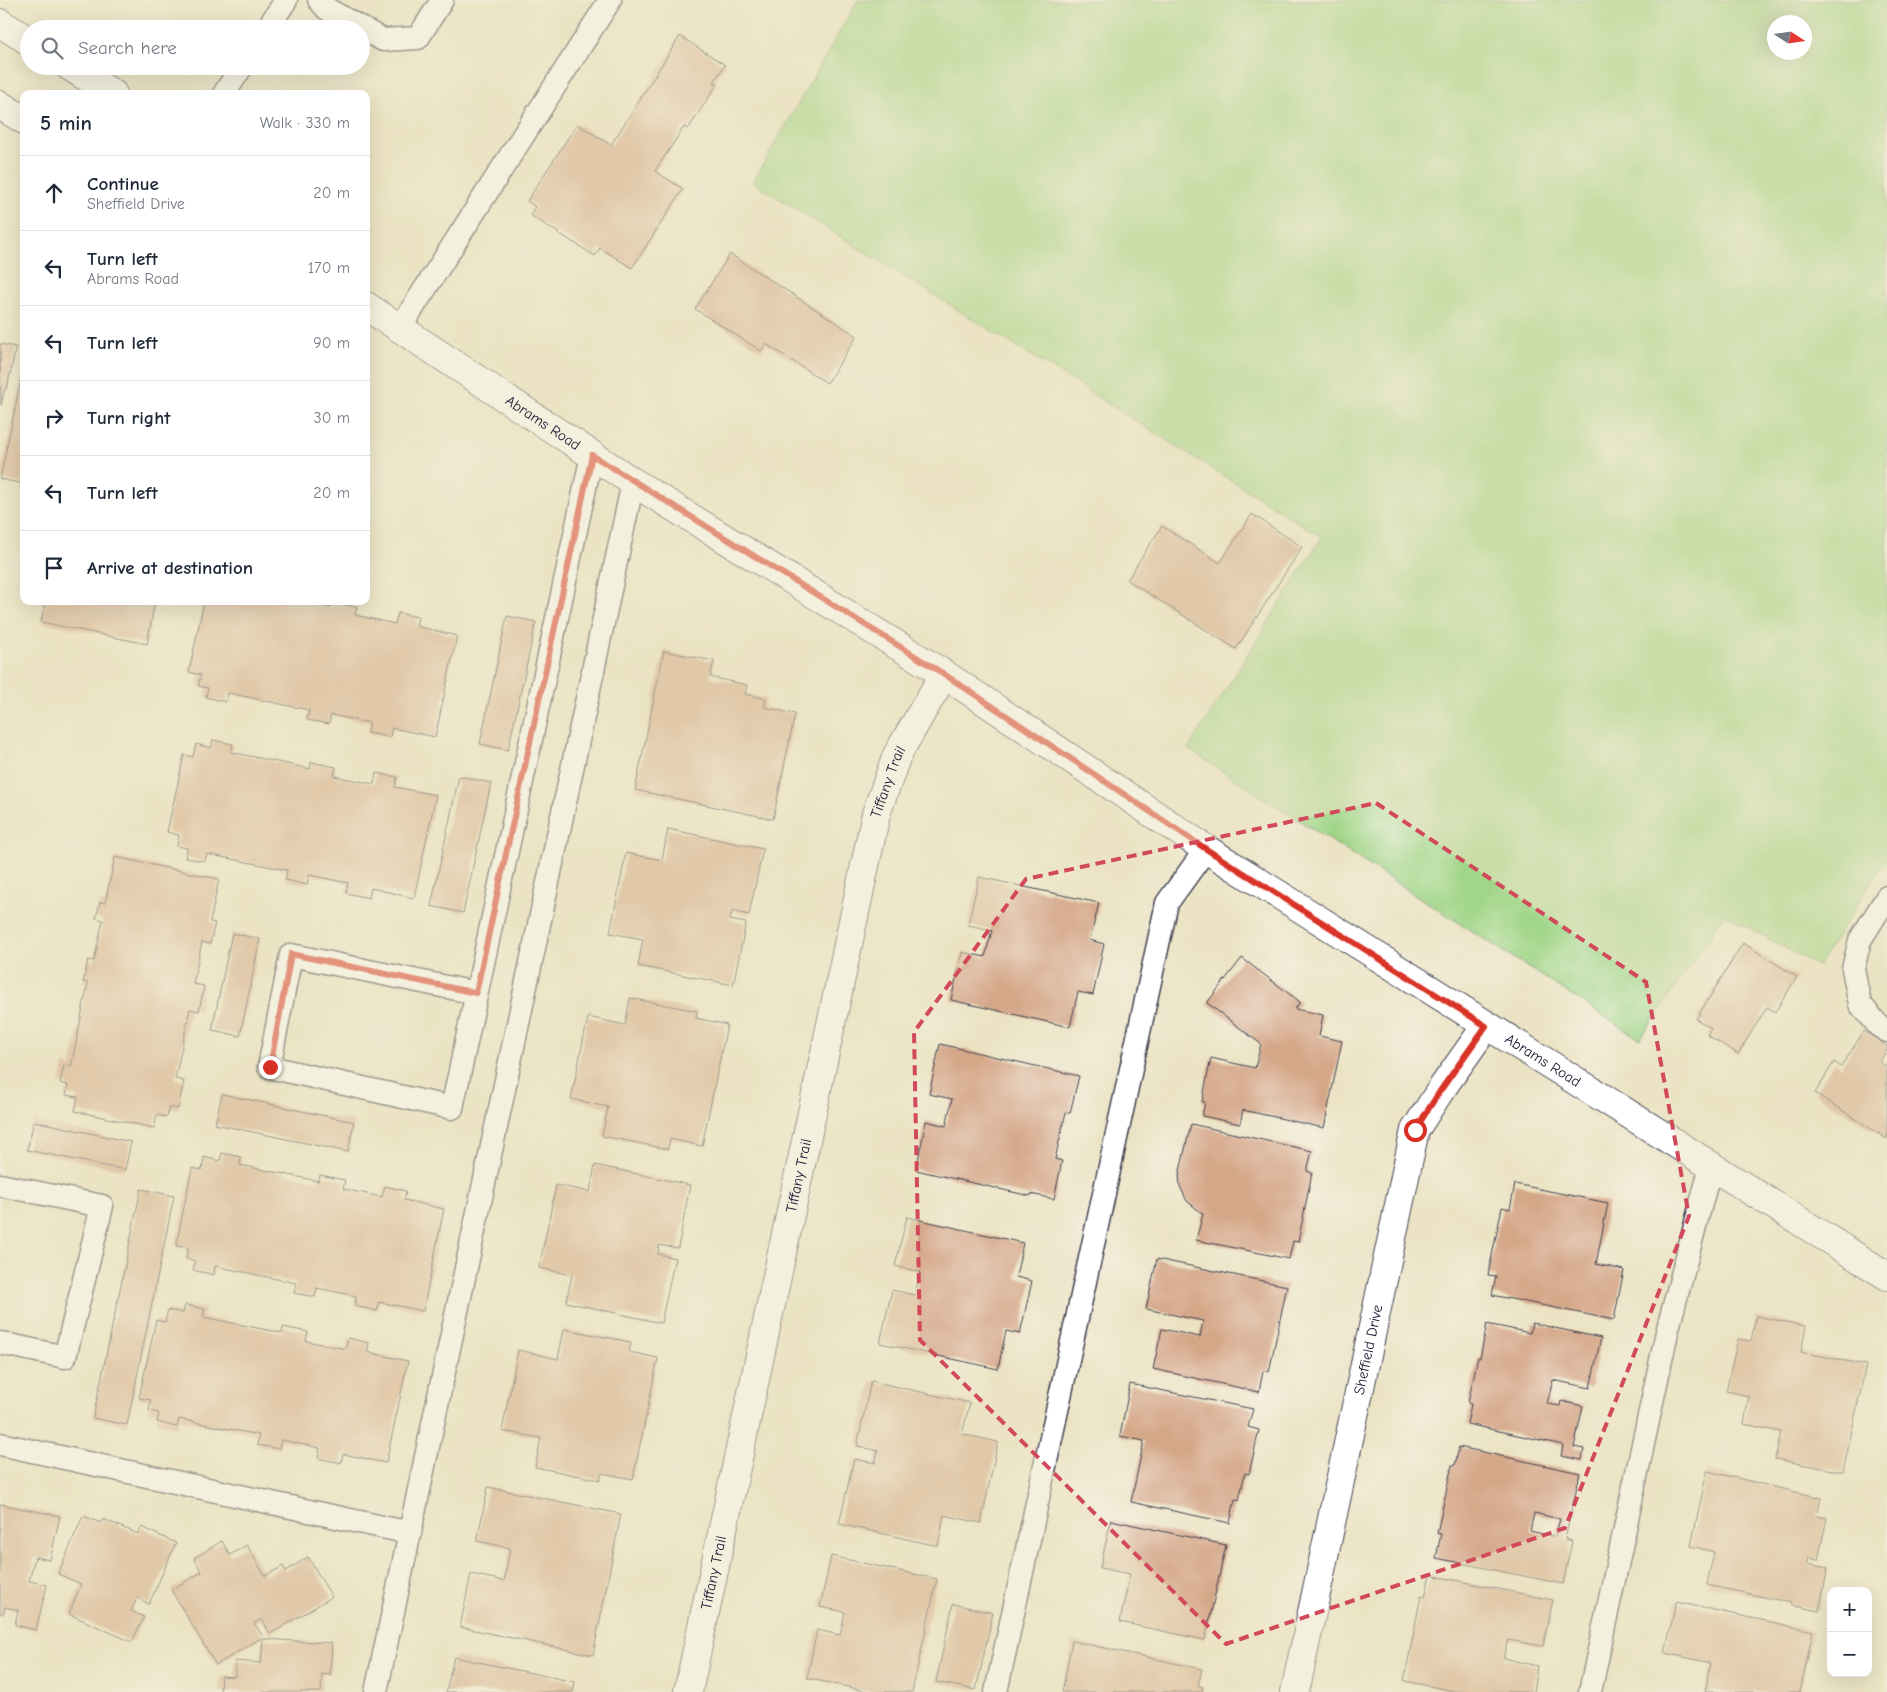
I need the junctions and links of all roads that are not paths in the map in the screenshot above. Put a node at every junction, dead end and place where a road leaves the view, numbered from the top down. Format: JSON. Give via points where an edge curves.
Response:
{"nodes":[{"id":1,"x":286,"y":0,"type":"edge"},
{"id":2,"x":319,"y":0,"type":"edge"},
{"id":3,"x":442,"y":0,"type":"edge"},
{"id":4,"x":610,"y":0,"type":"edge"},
{"id":5,"x":273,"y":20,"type":"edge"},
{"id":6,"x":348,"y":20,"type":"edge"},
{"id":7,"x":0,"y":23,"type":"edge"},
{"id":8,"x":370,"y":33,"type":"edge"},
{"id":9,"x":20,"y":35,"type":"edge"},
{"id":10,"x":83,"y":75,"type":"edge"},
{"id":11,"x":236,"y":75,"type":"edge"},
{"id":12,"x":107,"y":90,"type":"edge"},
{"id":13,"x":227,"y":90,"type":"edge"},
{"id":14,"x":0,"y":105,"type":"edge"},
{"id":15,"x":20,"y":118,"type":"edge"},
{"id":16,"x":370,"y":309,"type":"edge"},
{"id":17,"x":400,"y":328,"type":"junction"},
{"id":18,"x":592,"y":455,"type":"junction"},
{"id":19,"x":633,"y":482,"type":"junction"},
{"id":20,"x":944,"y":674,"type":"junction"},
{"id":21,"x":1206,"y":849,"type":"junction"},
{"id":22,"x":1887,"y":898,"type":"edge"},
{"id":23,"x":476,"y":993,"type":"junction"},
{"id":24,"x":1486,"y":1026,"type":"junction"},
{"id":25,"x":1887,"y":1031,"type":"edge"},
{"id":26,"x":1711,"y":1166,"type":"junction"},
{"id":27,"x":0,"y":1184,"type":"edge"},
{"id":28,"x":1887,"y":1276,"type":"edge"},
{"id":29,"x":0,"y":1343,"type":"edge"},
{"id":30,"x":0,"y":1444,"type":"edge"},
{"id":31,"x":410,"y":1533,"type":"junction"},
{"id":32,"x":376,"y":1692,"type":"edge"},
{"id":33,"x":688,"y":1692,"type":"edge"},
{"id":34,"x":996,"y":1692,"type":"edge"},
{"id":35,"x":1295,"y":1692,"type":"edge"},
{"id":36,"x":1590,"y":1692,"type":"edge"}],
"edges":[{"from":1,"to":5,"type":"lane"},
{"from":2,"to":6,"type":"lane"},
{"from":3,"to":8,"type":"lane","via":[[418,38],[383,40]]},
{"from":4,"to":17,"type":"lane"},
{"from":7,"to":9,"type":"main road"},
{"from":10,"to":12,"type":"main road"},
{"from":11,"to":13,"type":"lane"},
{"from":14,"to":15,"type":"main road"},
{"from":16,"to":17,"type":"main road","name":"Abrams Road"},
{"from":17,"to":18,"type":"main road","name":"Abrams Road"},
{"from":18,"to":19,"type":"main road","name":"Abrams Road"},
{"from":18,"to":23,"type":"lane"},
{"from":19,"to":20,"type":"main road","name":"Abrams Road"},
{"from":19,"to":31,"type":"lane"},
{"from":20,"to":21,"type":"main road","name":"Abrams Road"},
{"from":20,"to":33,"type":"main road","name":"Tiffany Trail","via":[[897,755],[876,814]]},
{"from":21,"to":24,"type":"main road","name":"Abrams Road"},
{"from":21,"to":34,"type":"lane","via":[[1167,903]]},
{"from":22,"to":25,"type":"lane","via":[[1860,940],[1853,969],[1860,1004]]},
{"from":23,"to":23,"type":"lane","via":[[452,1108],[270,1067],[291,954]]},
{"from":24,"to":26,"type":"main road","name":"Abrams Road"},
{"from":24,"to":35,"type":"main road","name":"Sheffield Drive","via":[[1415,1130]]},
{"from":26,"to":28,"type":"main road","name":"Abrams Road"},
{"from":26,"to":36,"type":"lane","via":[[1667,1332]]},
{"from":27,"to":29,"type":"lane","via":[[102,1206],[65,1357]]},
{"from":30,"to":31,"type":"lane"},
{"from":31,"to":32,"type":"lane"}]}
